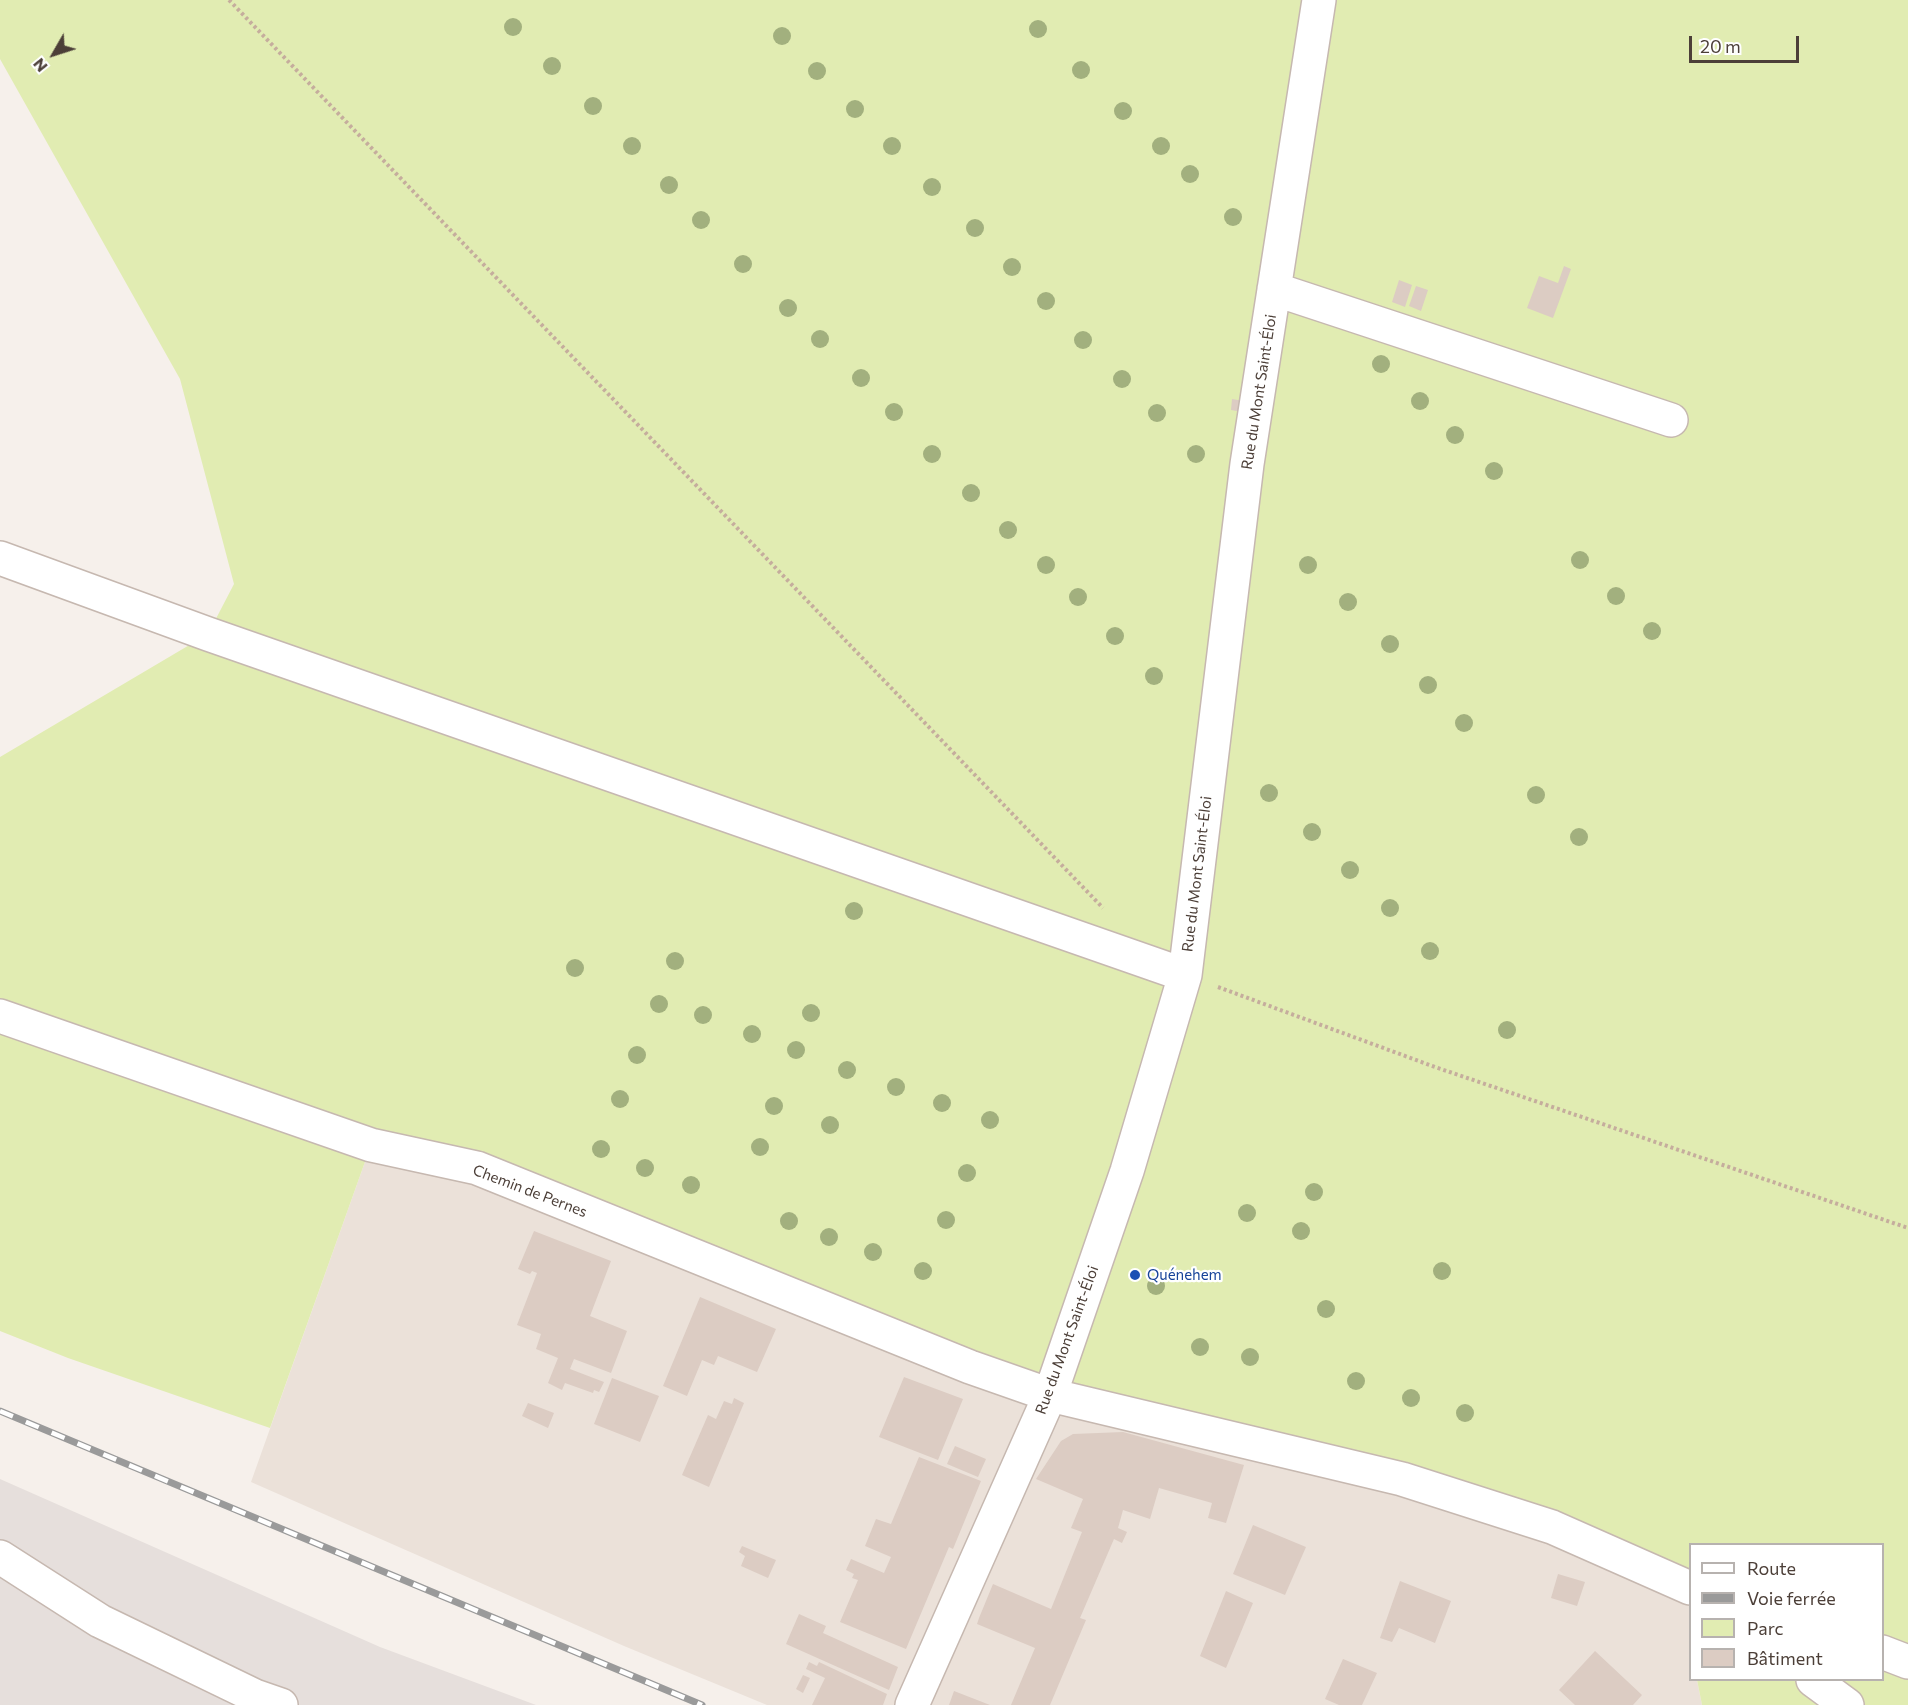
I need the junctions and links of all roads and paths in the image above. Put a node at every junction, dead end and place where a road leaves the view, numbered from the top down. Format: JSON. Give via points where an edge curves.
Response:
{"nodes":[{"id":1,"x":229,"y":0,"type":"edge"},
{"id":2,"x":1319,"y":0,"type":"edge"},
{"id":3,"x":1274,"y":289,"type":"junction"},
{"id":4,"x":1671,"y":420,"type":"dead end"},
{"id":5,"x":0,"y":558,"type":"edge"},
{"id":6,"x":1110,"y":915,"type":"dead end"},
{"id":7,"x":1185,"y":975,"type":"junction"},
{"id":8,"x":0,"y":1016,"type":"edge"},
{"id":9,"x":1908,"y":1228,"type":"edge"},
{"id":10,"x":1050,"y":1395,"type":"junction"},
{"id":11,"x":0,"y":1557,"type":"edge"},
{"id":12,"x":1689,"y":1588,"type":"edge"},
{"id":13,"x":1884,"y":1653,"type":"edge"},
{"id":14,"x":1908,"y":1662,"type":"edge"},
{"id":15,"x":1814,"y":1681,"type":"edge"},
{"id":16,"x":281,"y":1705,"type":"edge"},
{"id":17,"x":912,"y":1705,"type":"edge"},
{"id":18,"x":1847,"y":1705,"type":"edge"}],
"edges":[{"from":1,"to":6,"type":"path"},
{"from":2,"to":3,"type":"street","name":"Rue du Mont Saint-Éloi"},
{"from":3,"to":4,"type":"street"},
{"from":3,"to":7,"type":"street","name":"Rue du Mont Saint-Éloi","via":[[1247,464]]},
{"from":5,"to":7,"type":"street"},
{"from":7,"to":9,"type":"path","via":[[1435,1067]]},
{"from":7,"to":10,"type":"street","name":"Rue du Mont Saint-Éloi","via":[[1127,1171]]},
{"from":8,"to":10,"type":"street","name":"Chemin de Pernes","via":[[371,1145],[477,1168],[970,1368]]},
{"from":10,"to":12,"type":"street","name":"Chemin de Pernes","via":[[1402,1479],[1552,1527]]},
{"from":10,"to":17,"type":"street","name":"Rue du Mont Saint-Éloi"},
{"from":11,"to":16,"type":"street","via":[[100,1621]]},
{"from":13,"to":14,"type":"street"},
{"from":15,"to":18,"type":"street"}]}
